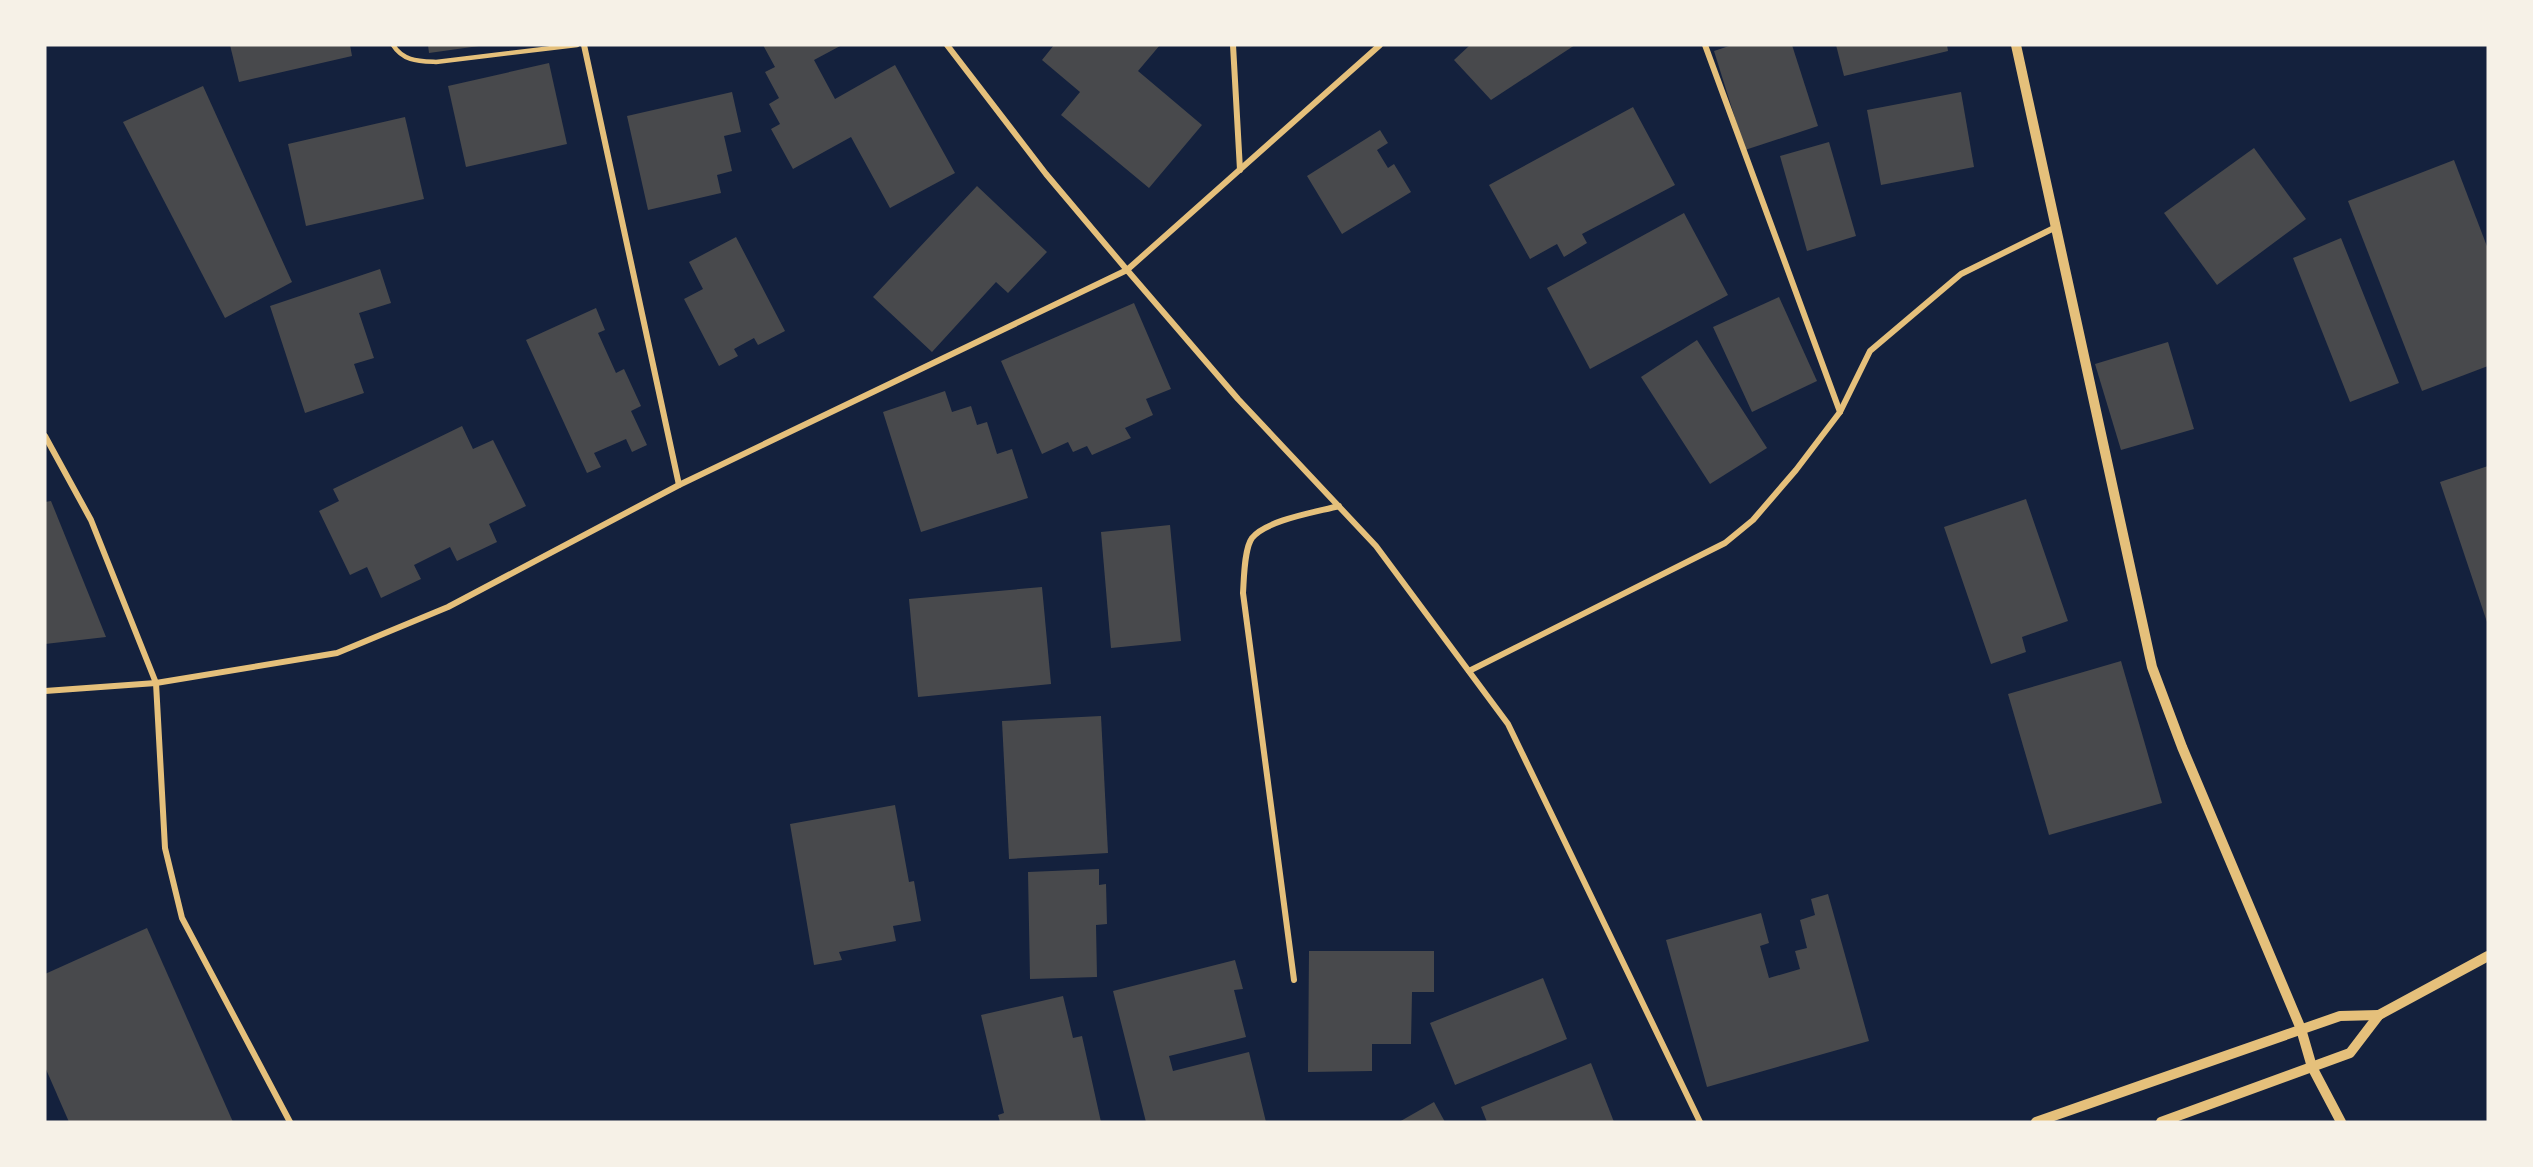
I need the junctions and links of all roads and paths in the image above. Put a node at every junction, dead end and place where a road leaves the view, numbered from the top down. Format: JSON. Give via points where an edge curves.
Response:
{"nodes":[{"id":1,"x":393,"y":45,"type":"edge"},
{"id":2,"x":577,"y":45,"type":"edge"},
{"id":3,"x":584,"y":45,"type":"edge"},
{"id":4,"x":947,"y":45,"type":"edge"},
{"id":5,"x":1233,"y":45,"type":"edge"},
{"id":6,"x":1380,"y":45,"type":"edge"},
{"id":7,"x":1705,"y":45,"type":"edge"},
{"id":8,"x":2016,"y":45,"type":"edge"},
{"id":9,"x":1240,"y":170,"type":"junction"},
{"id":10,"x":2056,"y":227,"type":"junction"},
{"id":11,"x":1127,"y":270,"type":"junction"},
{"id":12,"x":1840,"y":412,"type":"junction"},
{"id":13,"x":45,"y":436,"type":"edge"},
{"id":14,"x":679,"y":485,"type":"junction"},
{"id":15,"x":1339,"y":506,"type":"junction"},
{"id":16,"x":1469,"y":671,"type":"junction"},
{"id":17,"x":156,"y":683,"type":"junction"},
{"id":18,"x":45,"y":691,"type":"edge"},
{"id":19,"x":2488,"y":956,"type":"edge"},
{"id":20,"x":1294,"y":980,"type":"dead end"},
{"id":21,"x":2379,"y":1015,"type":"junction"},
{"id":22,"x":2301,"y":1029,"type":"junction"},
{"id":23,"x":2312,"y":1067,"type":"junction"},
{"id":24,"x":290,"y":1122,"type":"edge"},
{"id":25,"x":1700,"y":1122,"type":"edge"},
{"id":26,"x":2036,"y":1122,"type":"edge"},
{"id":27,"x":2160,"y":1122,"type":"edge"},
{"id":28,"x":2341,"y":1122,"type":"edge"}],
"edges":[{"from":1,"to":2,"type":"lane","via":[[399,55],[436,62]]},
{"from":3,"to":14,"type":"street"},
{"from":4,"to":11,"type":"street","via":[[1046,174]]},
{"from":5,"to":9,"type":"street"},
{"from":6,"to":9,"type":"street"},
{"from":7,"to":12,"type":"street"},
{"from":8,"to":10,"type":"street"},
{"from":9,"to":11,"type":"street"},
{"from":10,"to":12,"type":"street","via":[[1960,274],[1870,351]]},
{"from":10,"to":22,"type":"street","via":[[2152,667]]},
{"from":11,"to":14,"type":"street"},
{"from":11,"to":15,"type":"street","via":[[1238,399]]},
{"from":12,"to":16,"type":"street","via":[[1753,520],[1725,543]]},
{"from":13,"to":17,"type":"street","via":[[91,520]]},
{"from":14,"to":17,"type":"street","via":[[447,607],[337,653]]},
{"from":15,"to":16,"type":"street","via":[[1376,546]]},
{"from":15,"to":20,"type":"street","via":[[1267,526],[1251,538],[1245,559],[1243,593]]},
{"from":16,"to":25,"type":"street","via":[[1508,724]]},
{"from":17,"to":18,"type":"street"},
{"from":17,"to":24,"type":"street","via":[[165,848],[182,918]]},
{"from":19,"to":21,"type":"street"},
{"from":21,"to":22,"type":"street","via":[[2340,1016]]},
{"from":21,"to":23,"type":"street","via":[[2350,1053]]},
{"from":22,"to":23,"type":"street"},
{"from":22,"to":26,"type":"street"},
{"from":23,"to":27,"type":"street"},
{"from":23,"to":28,"type":"street"}]}
